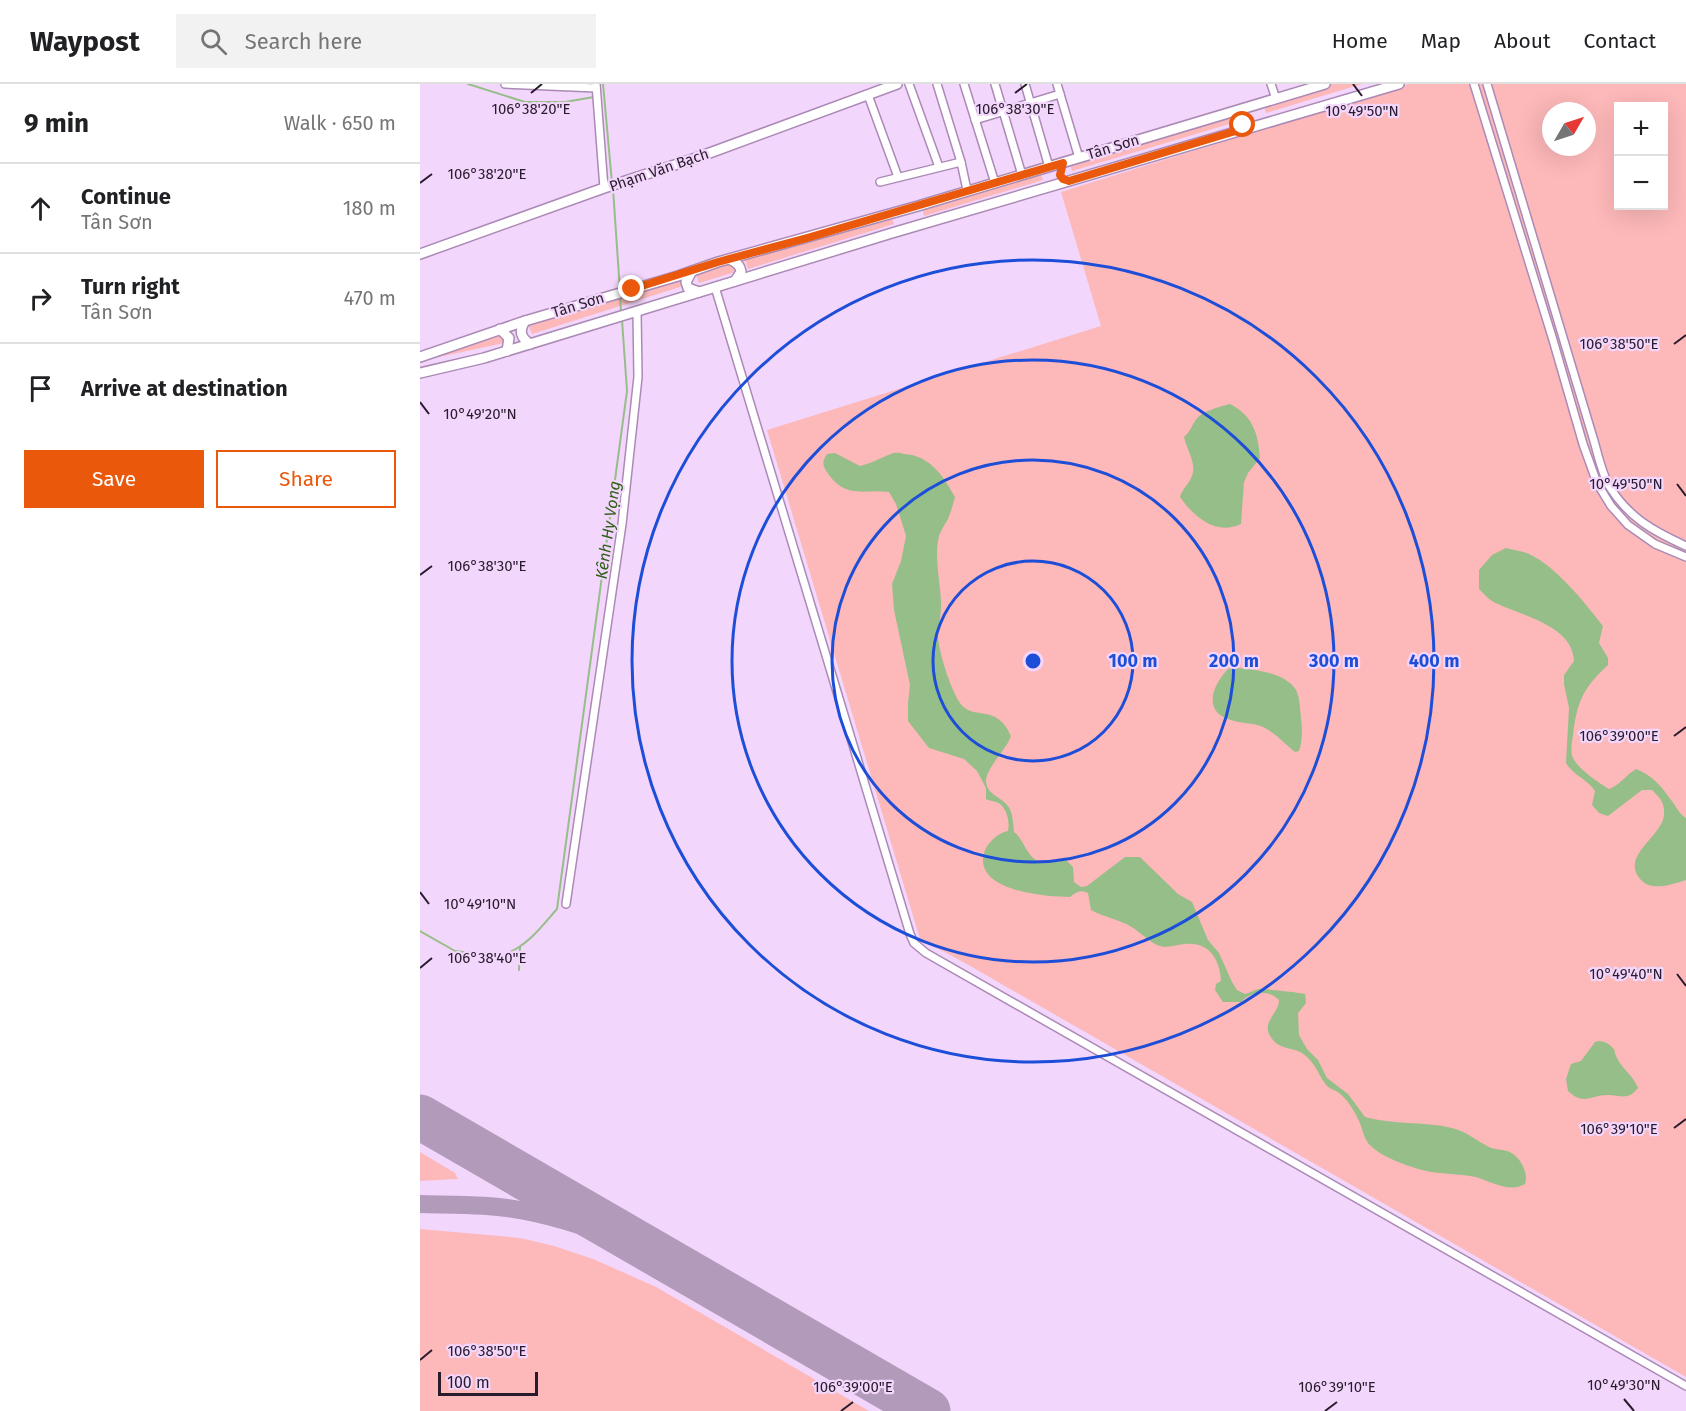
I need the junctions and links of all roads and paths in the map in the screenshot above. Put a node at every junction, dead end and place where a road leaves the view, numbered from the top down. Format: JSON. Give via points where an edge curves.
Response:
{"nodes":[{"id":1,"x":505,"y":84,"type":"edge"},
{"id":2,"x":897,"y":84,"type":"edge"},
{"id":3,"x":909,"y":84,"type":"edge"},
{"id":4,"x":937,"y":84,"type":"edge"},
{"id":5,"x":964,"y":84,"type":"edge"},
{"id":6,"x":995,"y":84,"type":"edge"},
{"id":7,"x":1025,"y":84,"type":"edge"},
{"id":8,"x":1057,"y":84,"type":"edge"},
{"id":9,"x":1271,"y":84,"type":"edge"},
{"id":10,"x":1324,"y":84,"type":"edge"},
{"id":11,"x":1399,"y":84,"type":"edge"},
{"id":12,"x":1474,"y":84,"type":"edge"},
{"id":13,"x":1487,"y":84,"type":"edge"},
{"id":14,"x":596,"y":89,"type":"edge"},
{"id":15,"x":1060,"y":94,"type":"junction"},
{"id":16,"x":868,"y":95,"type":"junction"},
{"id":17,"x":1276,"y":99,"type":"junction"},
{"id":18,"x":1030,"y":103,"type":"junction"},
{"id":19,"x":1257,"y":105,"type":"junction"},
{"id":20,"x":1495,"y":107,"type":"junction"},
{"id":21,"x":1483,"y":110,"type":"junction"},
{"id":22,"x":1003,"y":111,"type":"junction"},
{"id":23,"x":1232,"y":111,"type":"junction"},
{"id":24,"x":975,"y":120,"type":"junction"},
{"id":25,"x":1263,"y":122,"type":"junction"},
{"id":26,"x":1239,"y":130,"type":"junction"},
{"id":27,"x":1079,"y":158,"type":"junction"},
{"id":28,"x":961,"y":162,"type":"junction"},
{"id":29,"x":1063,"y":163,"type":"junction"},
{"id":30,"x":939,"y":167,"type":"junction"},
{"id":31,"x":1049,"y":167,"type":"junction"},
{"id":32,"x":1038,"y":171,"type":"junction"},
{"id":33,"x":1022,"y":175,"type":"junction"},
{"id":34,"x":898,"y":177,"type":"junction"},
{"id":35,"x":1069,"y":181,"type":"junction"},
{"id":36,"x":880,"y":182,"type":"dead end"},
{"id":37,"x":995,"y":183,"type":"junction"},
{"id":38,"x":604,"y":188,"type":"junction"},
{"id":39,"x":1044,"y":188,"type":"junction"},
{"id":40,"x":967,"y":190,"type":"junction"},
{"id":41,"x":918,"y":206,"type":"junction"},
{"id":42,"x":892,"y":213,"type":"junction"},
{"id":43,"x":1526,"y":220,"type":"junction"},
{"id":44,"x":1518,"y":223,"type":"junction"},
{"id":45,"x":921,"y":224,"type":"junction"},
{"id":46,"x":892,"y":232,"type":"junction"},
{"id":47,"x":420,"y":254,"type":"edge"},
{"id":48,"x":731,"y":260,"type":"junction"},
{"id":49,"x":692,"y":272,"type":"junction"},
{"id":50,"x":735,"y":281,"type":"junction"},
{"id":51,"x":1547,"y":285,"type":"junction"},
{"id":52,"x":715,"y":287,"type":"junction"},
{"id":53,"x":1538,"y":289,"type":"junction"},
{"id":54,"x":700,"y":292,"type":"junction"},
{"id":55,"x":637,"y":312,"type":"junction"},
{"id":56,"x":525,"y":321,"type":"junction"},
{"id":57,"x":500,"y":329,"type":"junction"},
{"id":58,"x":1563,"y":338,"type":"junction"},
{"id":59,"x":1553,"y":340,"type":"junction"},
{"id":60,"x":530,"y":344,"type":"junction"},
{"id":61,"x":507,"y":351,"type":"junction"},
{"id":62,"x":420,"y":357,"type":"edge"},
{"id":63,"x":420,"y":373,"type":"edge"},
{"id":64,"x":1593,"y":441,"type":"junction"},
{"id":65,"x":1583,"y":444,"type":"junction"},
{"id":66,"x":1620,"y":499,"type":"junction"},
{"id":67,"x":1611,"y":506,"type":"junction"},
{"id":68,"x":1686,"y":546,"type":"edge"},
{"id":69,"x":1686,"y":557,"type":"edge"},
{"id":70,"x":566,"y":904,"type":"dead end"},
{"id":71,"x":1686,"y":1386,"type":"edge"}],
"edges":[{"from":1,"to":14,"type":"street"},
{"from":2,"to":16,"type":"street","name":"Phạm Văn Bạch"},
{"from":3,"to":30,"type":"street"},
{"from":4,"to":28,"type":"street"},
{"from":5,"to":24,"type":"street"},
{"from":6,"to":22,"type":"street"},
{"from":7,"to":18,"type":"street"},
{"from":8,"to":15,"type":"street"},
{"from":9,"to":17,"type":"street"},
{"from":10,"to":17,"type":"street","name":"Tân Sơn"},
{"from":11,"to":25,"type":"street","name":"Tân Sơn"},
{"from":12,"to":21,"type":"street"},
{"from":13,"to":20,"type":"street"},
{"from":14,"to":38,"type":"street"},
{"from":15,"to":18,"type":"street"},
{"from":15,"to":27,"type":"street"},
{"from":16,"to":34,"type":"street"},
{"from":16,"to":38,"type":"street","name":"Phạm Văn Bạch"},
{"from":17,"to":19,"type":"street","name":"Tân Sơn"},
{"from":18,"to":22,"type":"street"},
{"from":18,"to":31,"type":"street"},
{"from":19,"to":23,"type":"street","name":"Tân Sơn"},
{"from":19,"to":25,"type":"street","via":[[1253,113]]},
{"from":20,"to":21,"type":"street"},
{"from":20,"to":43,"type":"street"},
{"from":21,"to":44,"type":"street"},
{"from":22,"to":24,"type":"street"},
{"from":22,"to":33,"type":"street"},
{"from":23,"to":26,"type":"street","via":[[1243,118]]},
{"from":23,"to":27,"type":"street","name":"Tân Sơn"},
{"from":24,"to":37,"type":"street"},
{"from":25,"to":26,"type":"street","name":"Tân Sơn"},
{"from":26,"to":35,"type":"street","name":"Tân Sơn"},
{"from":27,"to":29,"type":"street","name":"Tân Sơn"},
{"from":28,"to":30,"type":"street"},
{"from":28,"to":40,"type":"street"},
{"from":29,"to":31,"type":"street","name":"Tân Sơn"},
{"from":29,"to":35,"type":"street","via":[[1060,175]]},
{"from":30,"to":34,"type":"street"},
{"from":31,"to":32,"type":"street","name":"Tân Sơn"},
{"from":32,"to":33,"type":"street","name":"Tân Sơn"},
{"from":32,"to":39,"type":"street","via":[[1048,177]]},
{"from":33,"to":37,"type":"street","name":"Tân Sơn"},
{"from":34,"to":36,"type":"street"},
{"from":35,"to":39,"type":"street","name":"Tân Sơn"},
{"from":37,"to":40,"type":"street","name":"Tân Sơn"},
{"from":38,"to":47,"type":"street","name":"Phạm Văn Bạch"},
{"from":39,"to":45,"type":"street","name":"Tân Sơn"},
{"from":40,"to":41,"type":"street","name":"Tân Sơn"},
{"from":41,"to":42,"type":"street","name":"Tân Sơn"},
{"from":41,"to":45,"type":"street","via":[[913,215]]},
{"from":42,"to":46,"type":"street","via":[[901,221]]},
{"from":42,"to":48,"type":"street","name":"Tân Sơn"},
{"from":43,"to":44,"type":"street"},
{"from":43,"to":51,"type":"street"},
{"from":44,"to":53,"type":"street"},
{"from":45,"to":46,"type":"street","name":"Tân Sơn"},
{"from":46,"to":50,"type":"street","name":"Tân Sơn"},
{"from":48,"to":49,"type":"street","name":"Tân Sơn"},
{"from":48,"to":50,"type":"street","via":[[737,262],[741,272]]},
{"from":49,"to":54,"type":"street","via":[[686,282],[688,288]]},
{"from":49,"to":56,"type":"street","name":"Tân Sơn"},
{"from":50,"to":52,"type":"street","name":"Tân Sơn"},
{"from":51,"to":53,"type":"street"},
{"from":51,"to":58,"type":"street"},
{"from":52,"to":54,"type":"street","name":"Tân Sơn"},
{"from":52,"to":71,"type":"street","via":[[915,943],[926,953]]},
{"from":53,"to":59,"type":"street"},
{"from":54,"to":55,"type":"street","name":"Tân Sơn"},
{"from":55,"to":60,"type":"street","name":"Tân Sơn"},
{"from":55,"to":70,"type":"street","via":[[638,377],[622,524]]},
{"from":56,"to":57,"type":"street","name":"Tân Sơn"},
{"from":56,"to":60,"type":"street","via":[[521,334]]},
{"from":57,"to":61,"type":"street","via":[[509,338]]},
{"from":57,"to":62,"type":"street","name":"Tân Sơn"},
{"from":58,"to":59,"type":"street"},
{"from":58,"to":64,"type":"street"},
{"from":59,"to":65,"type":"street"},
{"from":60,"to":61,"type":"street","name":"Tân Sơn"},
{"from":61,"to":63,"type":"street","name":"Tân Sơn"},
{"from":64,"to":65,"type":"street"},
{"from":64,"to":66,"type":"street","via":[[1608,484]]},
{"from":65,"to":67,"type":"street","via":[[1597,483]]},
{"from":66,"to":67,"type":"street"},
{"from":66,"to":68,"type":"street","via":[[1641,522]]},
{"from":67,"to":69,"type":"street","via":[[1643,537]]}]}
